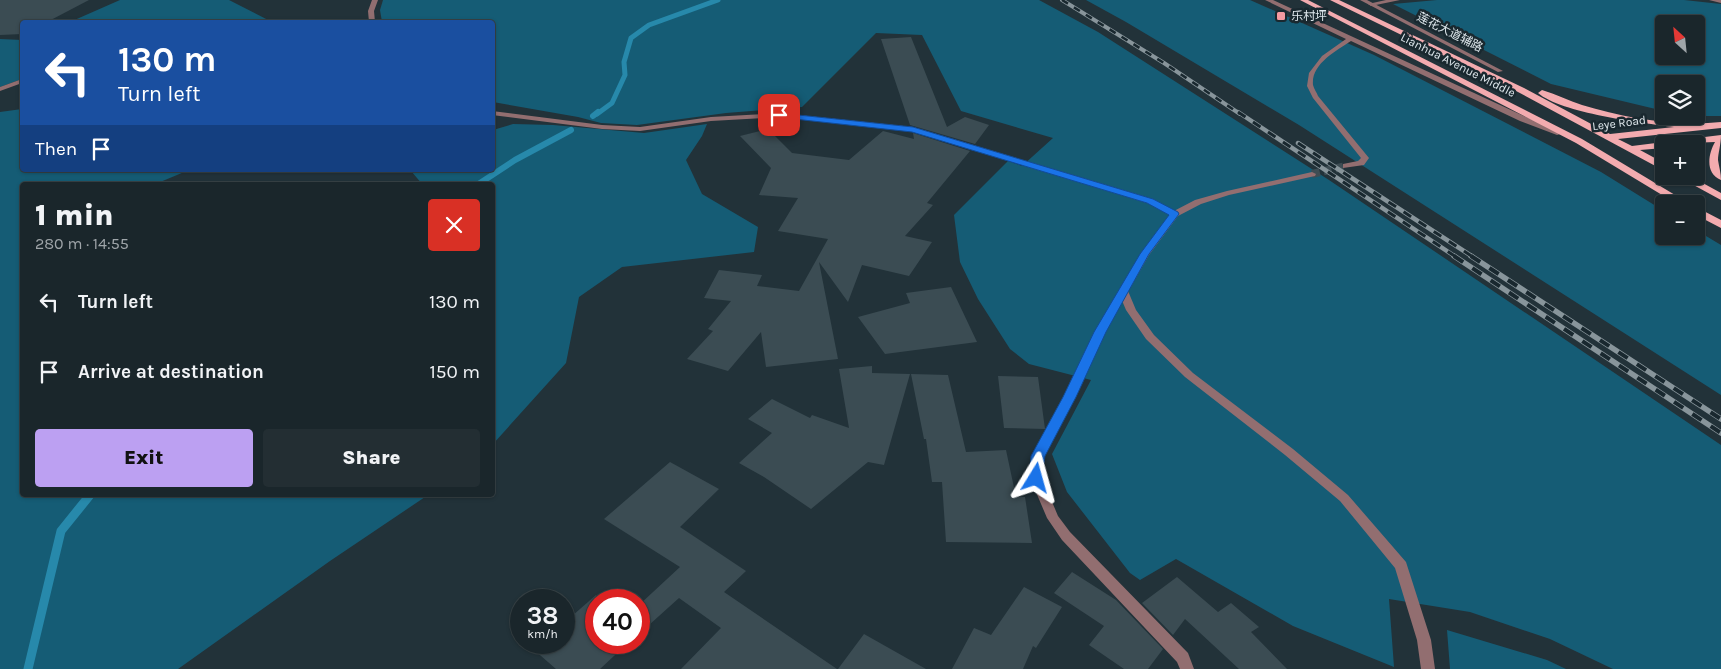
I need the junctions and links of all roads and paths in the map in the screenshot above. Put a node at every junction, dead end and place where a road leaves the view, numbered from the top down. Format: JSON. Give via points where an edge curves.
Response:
{"nodes":[{"id":1,"x":375,"y":0,"type":"edge"},
{"id":2,"x":1268,"y":0,"type":"edge"},
{"id":3,"x":1303,"y":0,"type":"edge"},
{"id":4,"x":1333,"y":0,"type":"edge"},
{"id":5,"x":1363,"y":0,"type":"edge"},
{"id":6,"x":1397,"y":0,"type":"edge"},
{"id":7,"x":1712,"y":0,"type":"edge"},
{"id":8,"x":1721,"y":1,"type":"edge"},
{"id":9,"x":1371,"y":4,"type":"junction"},
{"id":10,"x":372,"y":20,"type":"edge"},
{"id":11,"x":1351,"y":38,"type":"junction"},
{"id":12,"x":1500,"y":71,"type":"junction"},
{"id":13,"x":20,"y":82,"type":"edge"},
{"id":14,"x":0,"y":89,"type":"edge"},
{"id":15,"x":1521,"y":90,"type":"junction"},
{"id":16,"x":495,"y":113,"type":"edge"},
{"id":17,"x":1721,"y":125,"type":"edge"},
{"id":18,"x":1696,"y":127,"type":"junction"},
{"id":19,"x":1607,"y":137,"type":"junction"},
{"id":20,"x":1721,"y":138,"type":"edge"},
{"id":21,"x":1705,"y":140,"type":"edge"},
{"id":22,"x":1579,"y":141,"type":"junction"},
{"id":23,"x":1655,"y":146,"type":"edge"},
{"id":24,"x":1630,"y":149,"type":"junction"},
{"id":25,"x":1601,"y":153,"type":"junction"},
{"id":26,"x":1655,"y":162,"type":"edge"},
{"id":27,"x":1346,"y":166,"type":"tunnel mouth"},
{"id":28,"x":1312,"y":174,"type":"tunnel mouth"},
{"id":29,"x":1721,"y":177,"type":"edge"},
{"id":30,"x":1699,"y":185,"type":"edge"},
{"id":31,"x":1670,"y":195,"type":"edge"},
{"id":32,"x":1721,"y":197,"type":"edge"},
{"id":33,"x":1175,"y":214,"type":"junction"},
{"id":34,"x":1705,"y":215,"type":"edge"},
{"id":35,"x":1721,"y":225,"type":"edge"},
{"id":36,"x":1123,"y":291,"type":"junction"},
{"id":37,"x":1187,"y":669,"type":"edge"},
{"id":38,"x":1428,"y":669,"type":"edge"}],
"edges":[{"from":1,"to":10,"type":"street"},
{"from":2,"to":11,"type":"street"},
{"from":3,"to":22,"type":"main road","name":"Lianhua Avenue Middle"},
{"from":4,"to":15,"type":"main road","name":"Lianhua Avenue Middle"},
{"from":5,"to":9,"type":"street","name":"莲花大道辅路"},
{"from":6,"to":9,"type":"street"},
{"from":7,"to":8,"type":"street"},
{"from":9,"to":12,"type":"street","name":"莲花大道辅路"},
{"from":11,"to":22,"type":"street","via":[[1523,119]]},
{"from":11,"to":27,"type":"street","via":[[1324,57],[1310,80],[1315,97],[1365,158],[1361,163]]},
{"from":12,"to":15,"type":"main road"},
{"from":12,"to":18,"type":"main road","via":[[1578,108],[1621,118]]},
{"from":13,"to":14,"type":"street"},
{"from":15,"to":19,"type":"main road","name":"Lianhua Avenue Middle"},
{"from":16,"to":33,"type":"street","via":[[640,130],[710,119],[779,115],[913,129],[1150,201]]},
{"from":17,"to":18,"type":"main road","name":"Leye Road"},
{"from":18,"to":19,"type":"main road","name":"Leye Road"},
{"from":19,"to":22,"type":"main road","name":"Leye Road"},
{"from":19,"to":24,"type":"main road","name":"Lianhua Avenue Middle"},
{"from":20,"to":21,"type":"main road"},
{"from":20,"to":29,"type":"main road","via":[[1712,164]]},
{"from":22,"to":25,"type":"main road","name":"Lianhua Avenue Middle"},
{"from":23,"to":24,"type":"main road","name":"Leye Road"},
{"from":24,"to":25,"type":"main road","name":"Leye Road"},
{"from":24,"to":26,"type":"main road","name":"Lianhua Avenue Middle"},
{"from":25,"to":31,"type":"main road","name":"Lianhua Avenue Middle"},
{"from":28,"to":33,"type":"street","via":[[1198,202]]},
{"from":30,"to":32,"type":"main road"},
{"from":33,"to":36,"type":"street"},
{"from":34,"to":35,"type":"main road"},
{"from":36,"to":37,"type":"street","via":[[1038,456],[1036,478],[1053,518],[1066,536],[1183,658]]},
{"from":36,"to":38,"type":"street","via":[[1131,310],[1150,338],[1189,375],[1344,498],[1401,566],[1424,640]]}]}
